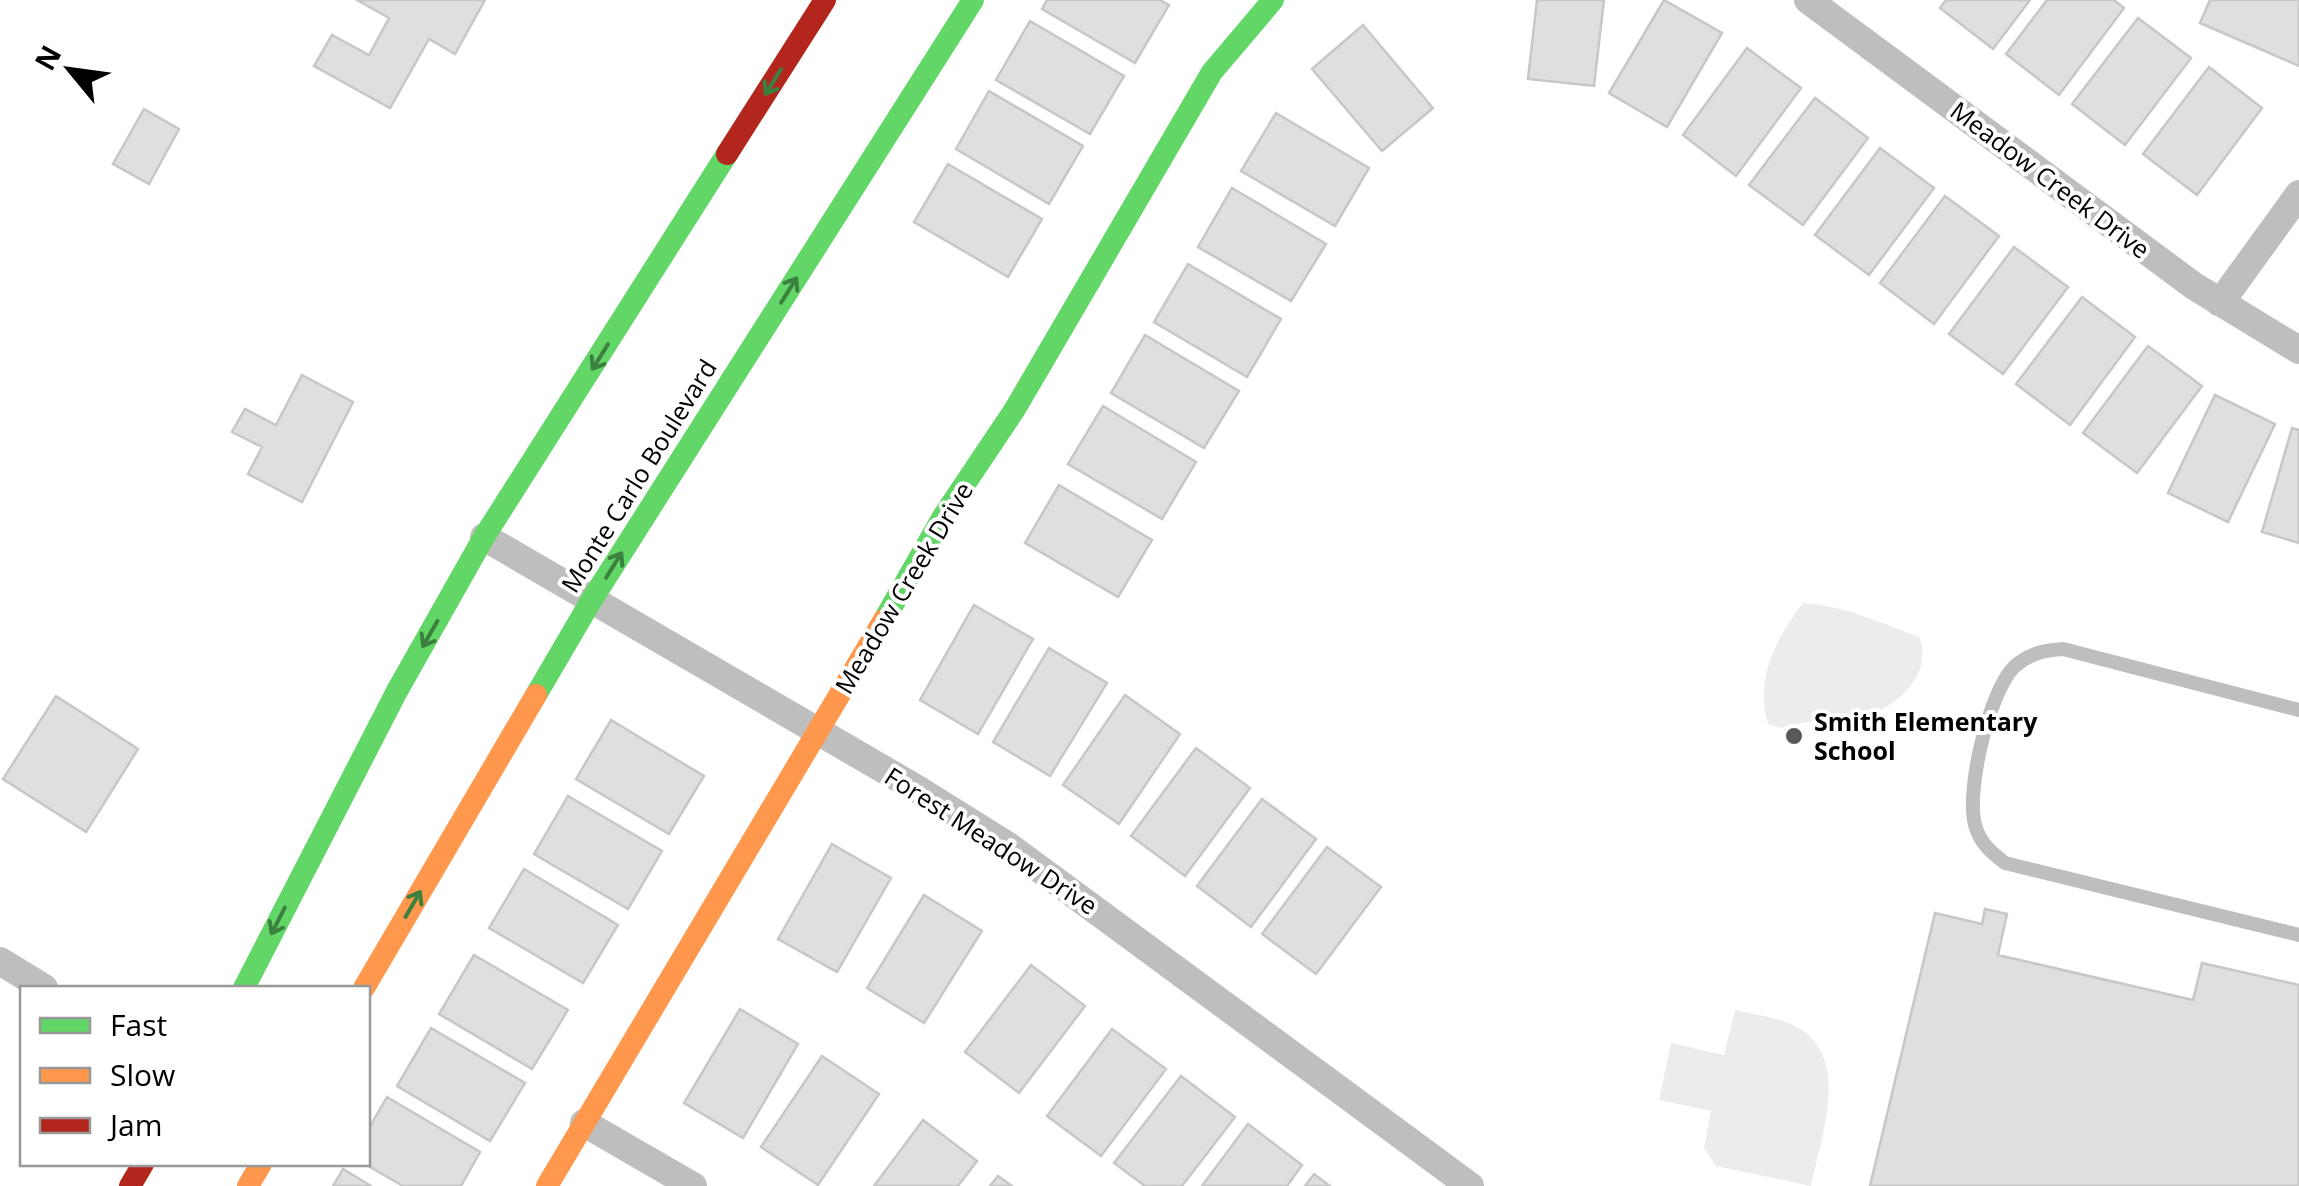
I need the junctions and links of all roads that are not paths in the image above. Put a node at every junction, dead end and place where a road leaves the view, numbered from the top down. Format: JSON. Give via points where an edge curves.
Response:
{"nodes":[{"id":1,"x":826,"y":0,"type":"edge"},
{"id":2,"x":973,"y":0,"type":"edge"},
{"id":3,"x":1273,"y":0,"type":"edge"},
{"id":4,"x":1808,"y":0,"type":"edge"},
{"id":5,"x":2299,"y":194,"type":"edge"},
{"id":6,"x":2220,"y":303,"type":"junction"},
{"id":7,"x":2299,"y":350,"type":"edge"},
{"id":8,"x":484,"y":537,"type":"junction"},
{"id":9,"x":592,"y":600,"type":"junction"},
{"id":10,"x":2299,"y":710,"type":"edge"},
{"id":11,"x":819,"y":732,"type":"junction"},
{"id":12,"x":2299,"y":935,"type":"edge"},
{"id":13,"x":0,"y":961,"type":"edge"},
{"id":14,"x":41,"y":986,"type":"edge"},
{"id":15,"x":245,"y":986,"type":"edge"},
{"id":16,"x":365,"y":986,"type":"edge"},
{"id":17,"x":584,"y":1123,"type":"junction"},
{"id":18,"x":547,"y":1186,"type":"edge"},
{"id":19,"x":694,"y":1186,"type":"edge"},
{"id":20,"x":1470,"y":1186,"type":"edge"}],
"edges":[{"from":1,"to":8,"type":"main road","one_way":true},
{"from":9,"to":2,"type":"main road","name":"Monte Carlo Boulevard","one_way":true},
{"from":3,"to":11,"type":"main road","name":"Meadow Creek Drive","via":[[1212,72]]},
{"from":4,"to":6,"type":"street","name":"Meadow Creek Drive"},
{"from":5,"to":6,"type":"street"},
{"from":6,"to":7,"type":"street","name":"Meadow Creek Drive"},
{"from":8,"to":9,"type":"street","name":"Forest Meadow Drive"},
{"from":8,"to":15,"type":"main road","one_way":true},
{"from":9,"to":11,"type":"street","name":"Forest Meadow Drive"},
{"from":16,"to":9,"type":"main road","name":"Monte Carlo Boulevard","one_way":true},
{"from":10,"to":12,"type":"lane","via":[[2044,650],[2011,669],[1992,703],[1972,808],[1982,840],[2004,863]]},
{"from":11,"to":17,"type":"main road","name":"Meadow Creek Drive"},
{"from":11,"to":20,"type":"street","name":"Forest Meadow Drive","via":[[1050,876]]},
{"from":13,"to":14,"type":"street"},
{"from":17,"to":18,"type":"main road","name":"Meadow Creek Drive"},
{"from":17,"to":19,"type":"street"}]}
